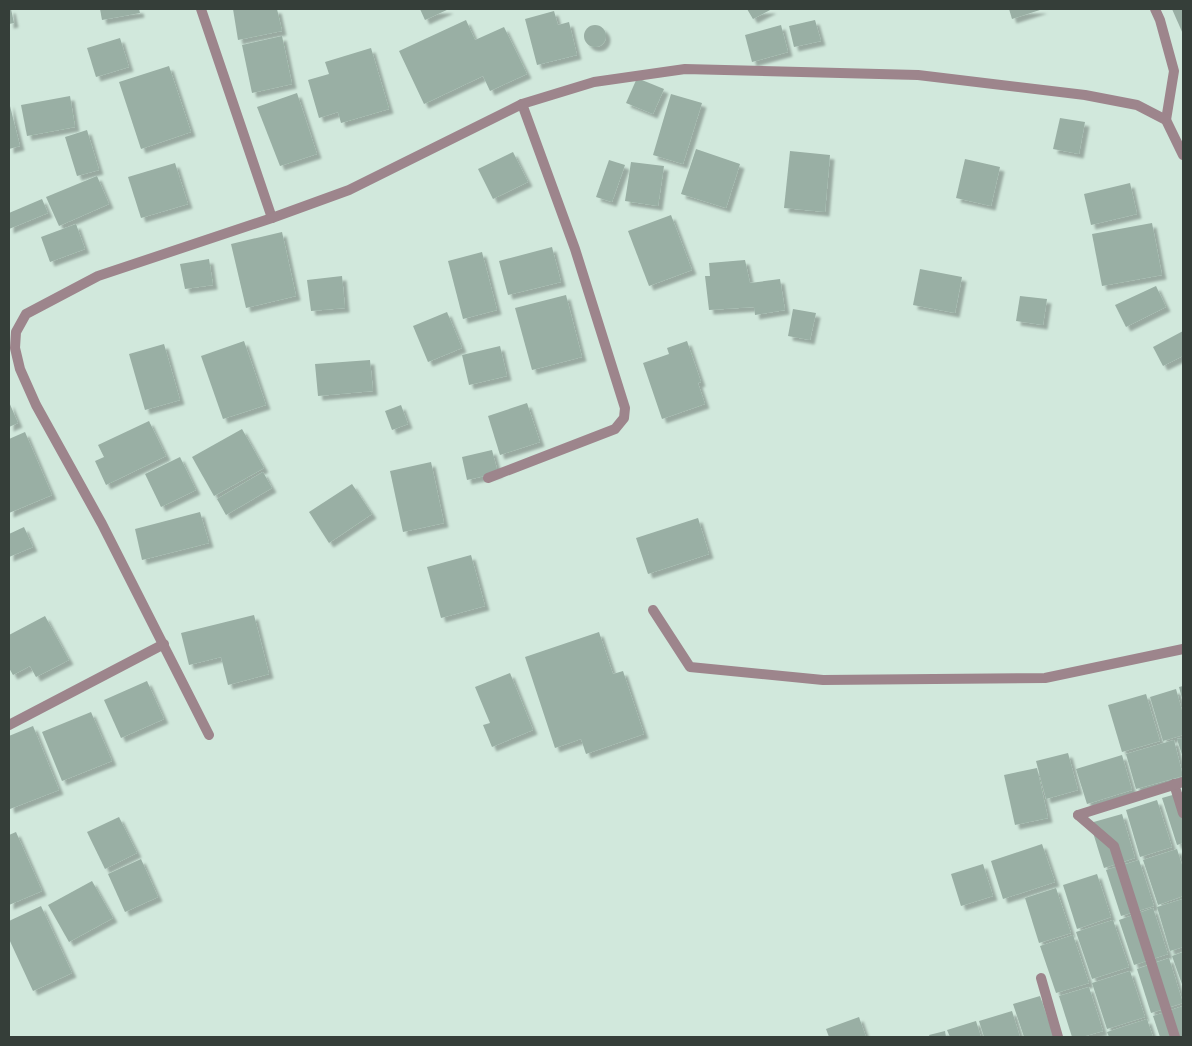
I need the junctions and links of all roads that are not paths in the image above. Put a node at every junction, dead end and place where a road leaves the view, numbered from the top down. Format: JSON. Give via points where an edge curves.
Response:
{"nodes":[{"id":1,"x":201,"y":9,"type":"edge"},
{"id":2,"x":1155,"y":9,"type":"edge"},
{"id":3,"x":522,"y":104,"type":"junction"},
{"id":4,"x":1166,"y":120,"type":"junction"},
{"id":5,"x":1183,"y":155,"type":"edge"},
{"id":6,"x":272,"y":218,"type":"junction"},
{"id":7,"x":488,"y":478,"type":"dead end"},
{"id":8,"x":653,"y":610,"type":"dead end"},
{"id":9,"x":164,"y":644,"type":"junction"},
{"id":10,"x":1183,"y":649,"type":"edge"},
{"id":11,"x":9,"y":725,"type":"edge"},
{"id":12,"x":209,"y":735,"type":"dead end"},
{"id":13,"x":1179,"y":783,"type":"edge"},
{"id":14,"x":1183,"y":813,"type":"edge"},
{"id":15,"x":1041,"y":978,"type":"dead end"},
{"id":16,"x":1058,"y":1037,"type":"edge"},
{"id":17,"x":1175,"y":1037,"type":"edge"}],
"edges":[{"from":1,"to":6,"type":"street"},
{"from":2,"to":4,"type":"street","via":[[1174,71]]},
{"from":3,"to":4,"type":"street","via":[[594,82],[685,69],[792,71],[918,75],[1085,96],[1137,105]]},
{"from":3,"to":6,"type":"street","via":[[349,190]]},
{"from":3,"to":7,"type":"street","via":[[575,249],[624,408],[624,418],[615,429]]},
{"from":4,"to":5,"type":"street"},
{"from":6,"to":9,"type":"street","via":[[98,276],[26,314],[16,332],[15,348],[20,369],[36,405]]},
{"from":8,"to":10,"type":"street","via":[[690,667],[823,680],[1045,678]]},
{"from":9,"to":11,"type":"street"},
{"from":9,"to":12,"type":"street"},
{"from":13,"to":14,"type":"street"},
{"from":13,"to":17,"type":"street","via":[[1078,815],[1114,846]]},
{"from":15,"to":16,"type":"street"}]}
